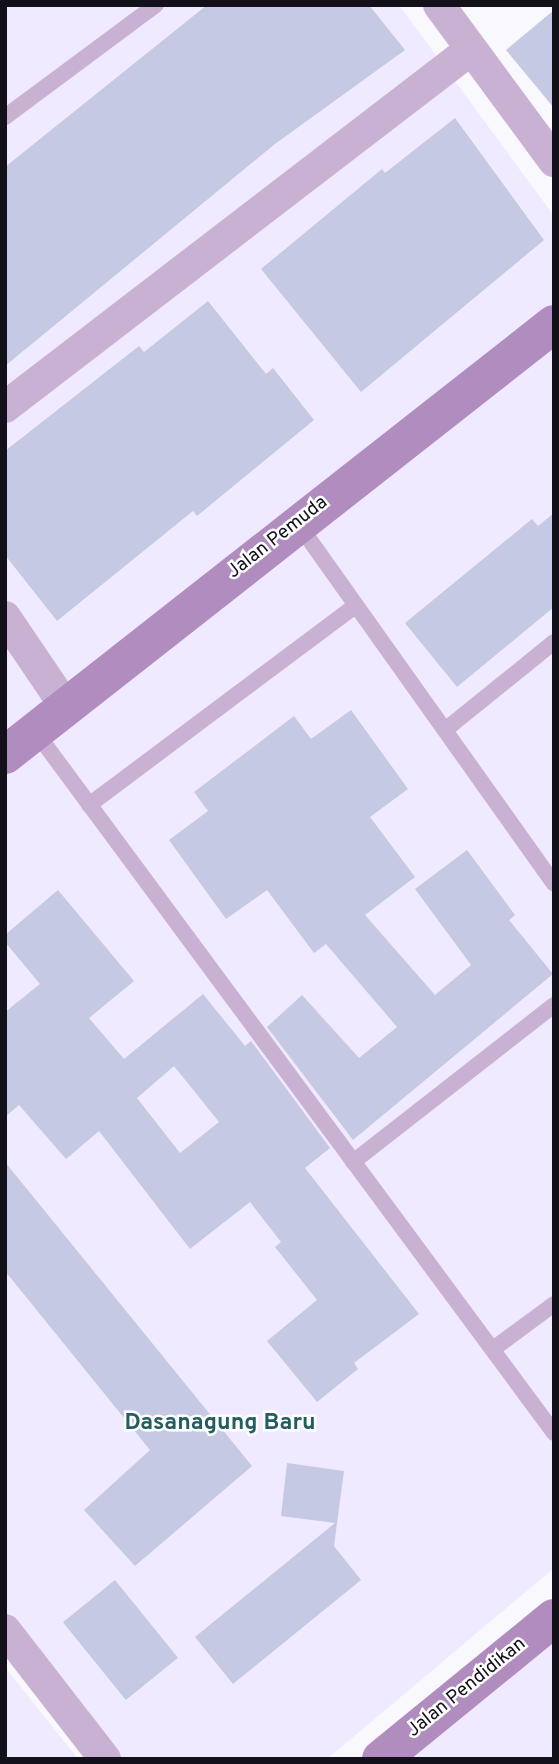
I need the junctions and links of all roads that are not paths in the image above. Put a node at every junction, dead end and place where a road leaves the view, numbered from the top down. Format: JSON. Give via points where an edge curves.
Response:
{"nodes":[{"id":1,"x":156,"y":5,"type":"edge"},
{"id":2,"x":439,"y":5,"type":"edge"},
{"id":3,"x":470,"y":50,"type":"junction"},
{"id":4,"x":5,"y":117,"type":"edge"},
{"id":5,"x":554,"y":160,"type":"edge"},
{"id":6,"x":554,"y":324,"type":"edge"},
{"id":7,"x":5,"y":407,"type":"edge"},
{"id":8,"x":298,"y":523,"type":"junction"},
{"id":9,"x":354,"y":607,"type":"junction"},
{"id":10,"x":5,"y":617,"type":"edge"},
{"id":11,"x":554,"y":642,"type":"edge"},
{"id":12,"x":64,"y":704,"type":"junction"},
{"id":13,"x":445,"y":730,"type":"junction"},
{"id":14,"x":35,"y":731,"type":"junction"},
{"id":15,"x":5,"y":755,"type":"edge"},
{"id":16,"x":89,"y":805,"type":"junction"},
{"id":17,"x":554,"y":884,"type":"edge"},
{"id":18,"x":554,"y":1005,"type":"edge"},
{"id":19,"x":353,"y":1162,"type":"junction"},
{"id":20,"x":554,"y":1304,"type":"edge"},
{"id":21,"x":493,"y":1349,"type":"junction"},
{"id":22,"x":554,"y":1433,"type":"edge"},
{"id":23,"x":554,"y":1618,"type":"edge"},
{"id":24,"x":5,"y":1630,"type":"edge"},
{"id":25,"x":104,"y":1759,"type":"edge"},
{"id":26,"x":381,"y":1759,"type":"edge"}],
"edges":[{"from":1,"to":4,"type":"lane"},
{"from":2,"to":3,"type":"street"},
{"from":3,"to":5,"type":"street"},
{"from":3,"to":7,"type":"street"},
{"from":6,"to":8,"type":"street","name":"Jalan Pemuda"},
{"from":8,"to":9,"type":"lane"},
{"from":8,"to":12,"type":"street","name":"Jalan Pemuda"},
{"from":9,"to":13,"type":"lane"},
{"from":9,"to":16,"type":"lane"},
{"from":10,"to":12,"type":"street"},
{"from":11,"to":13,"type":"lane"},
{"from":12,"to":14,"type":"street","name":"Jalan Pemuda"},
{"from":13,"to":17,"type":"lane"},
{"from":14,"to":15,"type":"street","name":"Jalan Pemuda"},
{"from":14,"to":16,"type":"lane"},
{"from":16,"to":19,"type":"lane"},
{"from":18,"to":19,"type":"lane"},
{"from":19,"to":21,"type":"lane"},
{"from":20,"to":21,"type":"lane"},
{"from":21,"to":22,"type":"lane"},
{"from":23,"to":26,"type":"street","name":"Jalan Pendidikan"},
{"from":24,"to":25,"type":"street"}]}
